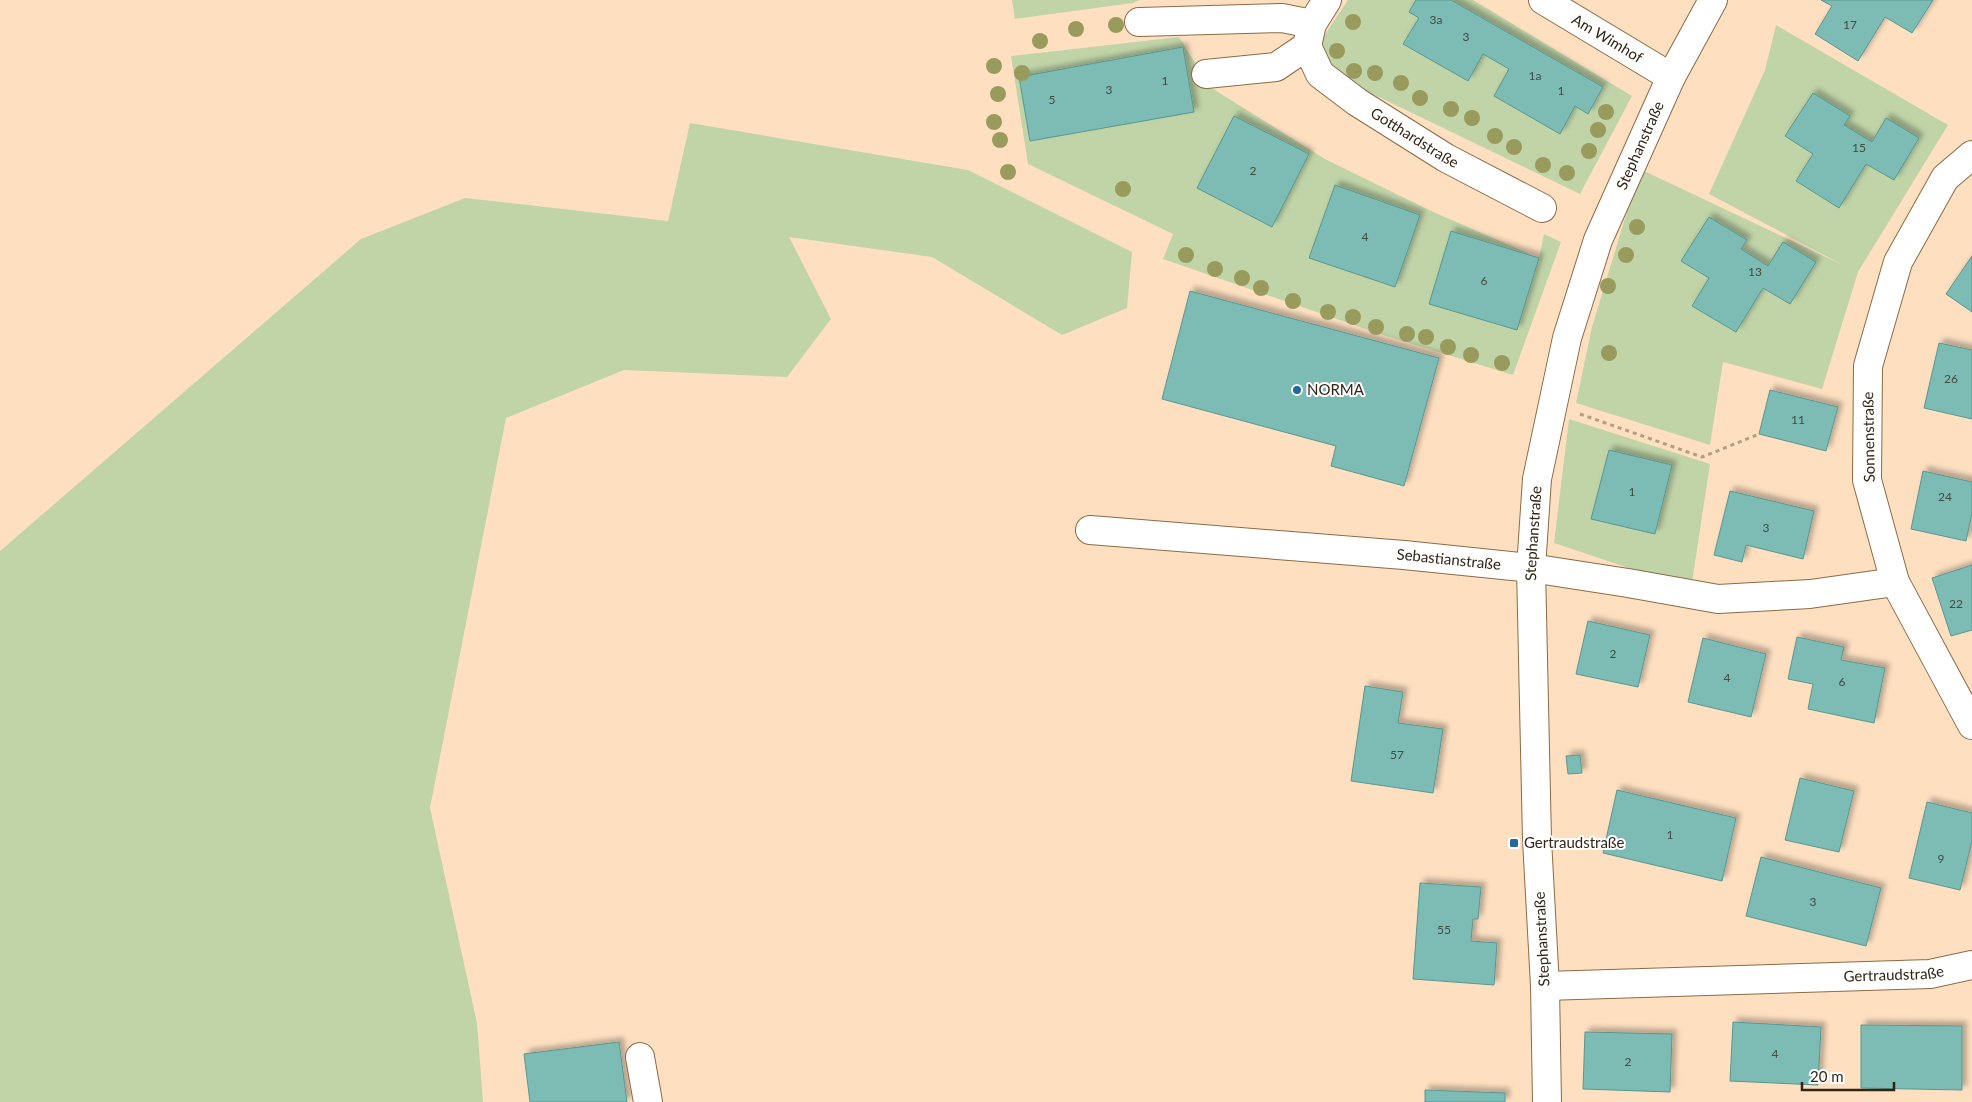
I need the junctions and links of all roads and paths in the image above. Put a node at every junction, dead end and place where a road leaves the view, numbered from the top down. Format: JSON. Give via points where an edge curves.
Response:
{"nodes":[{"id":1,"x":1327,"y":0,"type":"edge"},
{"id":2,"x":1543,"y":0,"type":"edge"},
{"id":3,"x":1713,"y":0,"type":"edge"},
{"id":4,"x":1139,"y":22,"type":"dead end"},
{"id":5,"x":1310,"y":35,"type":"junction"},
{"id":6,"x":1206,"y":74,"type":"dead end"},
{"id":7,"x":1672,"y":77,"type":"junction"},
{"id":8,"x":1972,"y":155,"type":"edge"},
{"id":9,"x":1542,"y":208,"type":"dead end"},
{"id":10,"x":1553,"y":404,"type":"junction"},
{"id":11,"x":1759,"y":434,"type":"dead end"},
{"id":12,"x":1090,"y":530,"type":"dead end"},
{"id":13,"x":1531,"y":568,"type":"junction"},
{"id":14,"x":1896,"y":582,"type":"junction"},
{"id":15,"x":1972,"y":725,"type":"edge"},
{"id":16,"x":1972,"y":965,"type":"edge"},
{"id":17,"x":1545,"y":986,"type":"junction"},
{"id":18,"x":640,"y":1057,"type":"dead end"},
{"id":19,"x":648,"y":1102,"type":"edge"},
{"id":20,"x":1548,"y":1102,"type":"edge"}],
"edges":[{"from":1,"to":5,"type":"street"},
{"from":2,"to":7,"type":"street","name":"Am Wimhof"},
{"from":3,"to":7,"type":"street","name":"Stephanstraße"},
{"from":4,"to":5,"type":"street","via":[[1282,18]]},
{"from":5,"to":6,"type":"street","via":[[1276,67]]},
{"from":5,"to":9,"type":"street","name":"Gotthardstraße","via":[[1320,74],[1357,102],[1446,158]]},
{"from":7,"to":10,"type":"street","name":"Stephanstraße","via":[[1598,240],[1567,338]]},
{"from":8,"to":14,"type":"street","name":"Sonnenstraße","via":[[1945,178],[1898,262],[1868,366],[1866,480]]},
{"from":10,"to":11,"type":"path","via":[[1702,458]]},
{"from":10,"to":13,"type":"street","name":"Stephanstraße","via":[[1537,479]]},
{"from":12,"to":13,"type":"street","name":"Sebastianstraße"},
{"from":13,"to":14,"type":"street","name":"Sebastianstraße","via":[[1718,599],[1810,594]]},
{"from":13,"to":17,"type":"street","name":"Stephanstraße","via":[[1537,840]]},
{"from":14,"to":15,"type":"street","name":"Sonnenstraße"},
{"from":16,"to":17,"type":"street","name":"Gertraudstraße","via":[[1930,974]]},
{"from":17,"to":20,"type":"street","name":"Stephanstraße"},
{"from":18,"to":19,"type":"street"}]}
